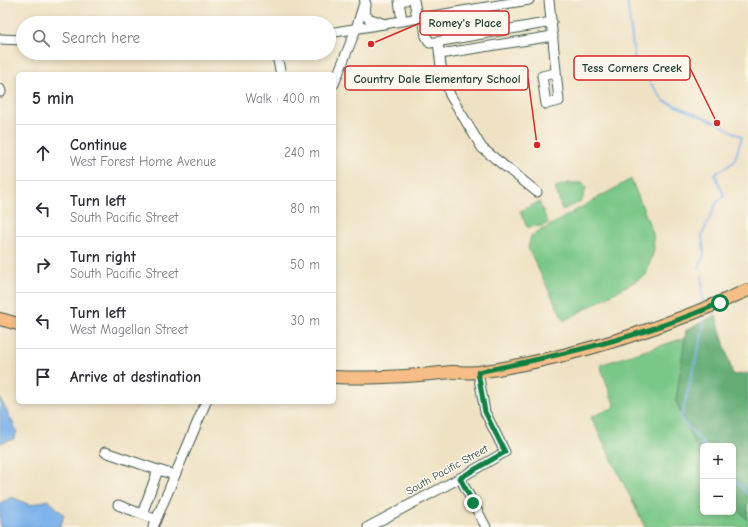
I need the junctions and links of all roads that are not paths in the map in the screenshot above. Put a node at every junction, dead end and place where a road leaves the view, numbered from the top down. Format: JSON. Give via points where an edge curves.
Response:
{"nodes":[{"id":1,"x":366,"y":0,"type":"edge"},
{"id":2,"x":406,"y":0,"type":"edge"},
{"id":3,"x":414,"y":0,"type":"edge"},
{"id":4,"x":529,"y":0,"type":"edge"},
{"id":5,"x":549,"y":0,"type":"edge"},
{"id":6,"x":420,"y":17,"type":"junction"},
{"id":7,"x":402,"y":20,"type":"junction"},
{"id":8,"x":552,"y":22,"type":"junction"},
{"id":9,"x":383,"y":23,"type":"junction"},
{"id":10,"x":356,"y":29,"type":"junction"},
{"id":11,"x":336,"y":32,"type":"edge"},
{"id":12,"x":553,"y":36,"type":"junction"},
{"id":13,"x":0,"y":39,"type":"edge"},
{"id":14,"x":16,"y":40,"type":"edge"},
{"id":15,"x":438,"y":42,"type":"junction"},
{"id":16,"x":440,"y":54,"type":"junction"},
{"id":17,"x":278,"y":60,"type":"edge"},
{"id":18,"x":281,"y":72,"type":"edge"},
{"id":19,"x":555,"y":73,"type":"dead end"},
{"id":20,"x":336,"y":79,"type":"edge"},
{"id":21,"x":537,"y":192,"type":"dead end"},
{"id":22,"x":748,"y":290,"type":"edge"},
{"id":23,"x":0,"y":319,"type":"edge"},
{"id":24,"x":16,"y":323,"type":"edge"},
{"id":25,"x":478,"y":372,"type":"junction"},
{"id":26,"x":336,"y":377,"type":"edge"},
{"id":27,"x":205,"y":404,"type":"edge"},
{"id":28,"x":105,"y":452,"type":"dead end"},
{"id":29,"x":158,"y":470,"type":"junction"},
{"id":30,"x":175,"y":475,"type":"junction"},
{"id":31,"x":460,"y":478,"type":"junction"},
{"id":32,"x":118,"y":505,"type":"dead end"},
{"id":33,"x":142,"y":514,"type":"junction"},
{"id":34,"x":154,"y":524,"type":"edge"},
{"id":35,"x":368,"y":527,"type":"edge"},
{"id":36,"x":486,"y":527,"type":"edge"}],
"edges":[{"from":1,"to":9,"type":"street","via":[[365,14],[368,18]]},
{"from":1,"to":10,"type":"street"},
{"from":2,"to":7,"type":"street","via":[[399,1]]},
{"from":3,"to":6,"type":"street"},
{"from":4,"to":6,"type":"street"},
{"from":5,"to":8,"type":"street"},
{"from":6,"to":7,"type":"street"},
{"from":6,"to":15,"type":"street","via":[[430,42]]},
{"from":7,"to":9,"type":"street"},
{"from":8,"to":12,"type":"street"},
{"from":8,"to":15,"type":"street"},
{"from":9,"to":10,"type":"street"},
{"from":10,"to":11,"type":"street"},
{"from":10,"to":20,"type":"street"},
{"from":12,"to":16,"type":"street"},
{"from":12,"to":19,"type":"street"},
{"from":13,"to":14,"type":"street"},
{"from":15,"to":16,"type":"street"},
{"from":16,"to":21,"type":"street","via":[[450,94],[482,148]]},
{"from":17,"to":18,"type":"street"},
{"from":22,"to":25,"type":"main road","via":[[703,311],[625,338]]},
{"from":23,"to":24,"type":"main road"},
{"from":25,"to":26,"type":"main road"},
{"from":25,"to":31,"type":"street","name":"South Pacific Street","via":[[485,412],[505,452]]},
{"from":27,"to":30,"type":"street"},
{"from":28,"to":29,"type":"street"},
{"from":29,"to":30,"type":"street"},
{"from":29,"to":33,"type":"street"},
{"from":30,"to":34,"type":"street"},
{"from":31,"to":35,"type":"street","name":"South Pacific Street"},
{"from":31,"to":36,"type":"street"},
{"from":32,"to":33,"type":"street"},
{"from":33,"to":34,"type":"street"}]}
